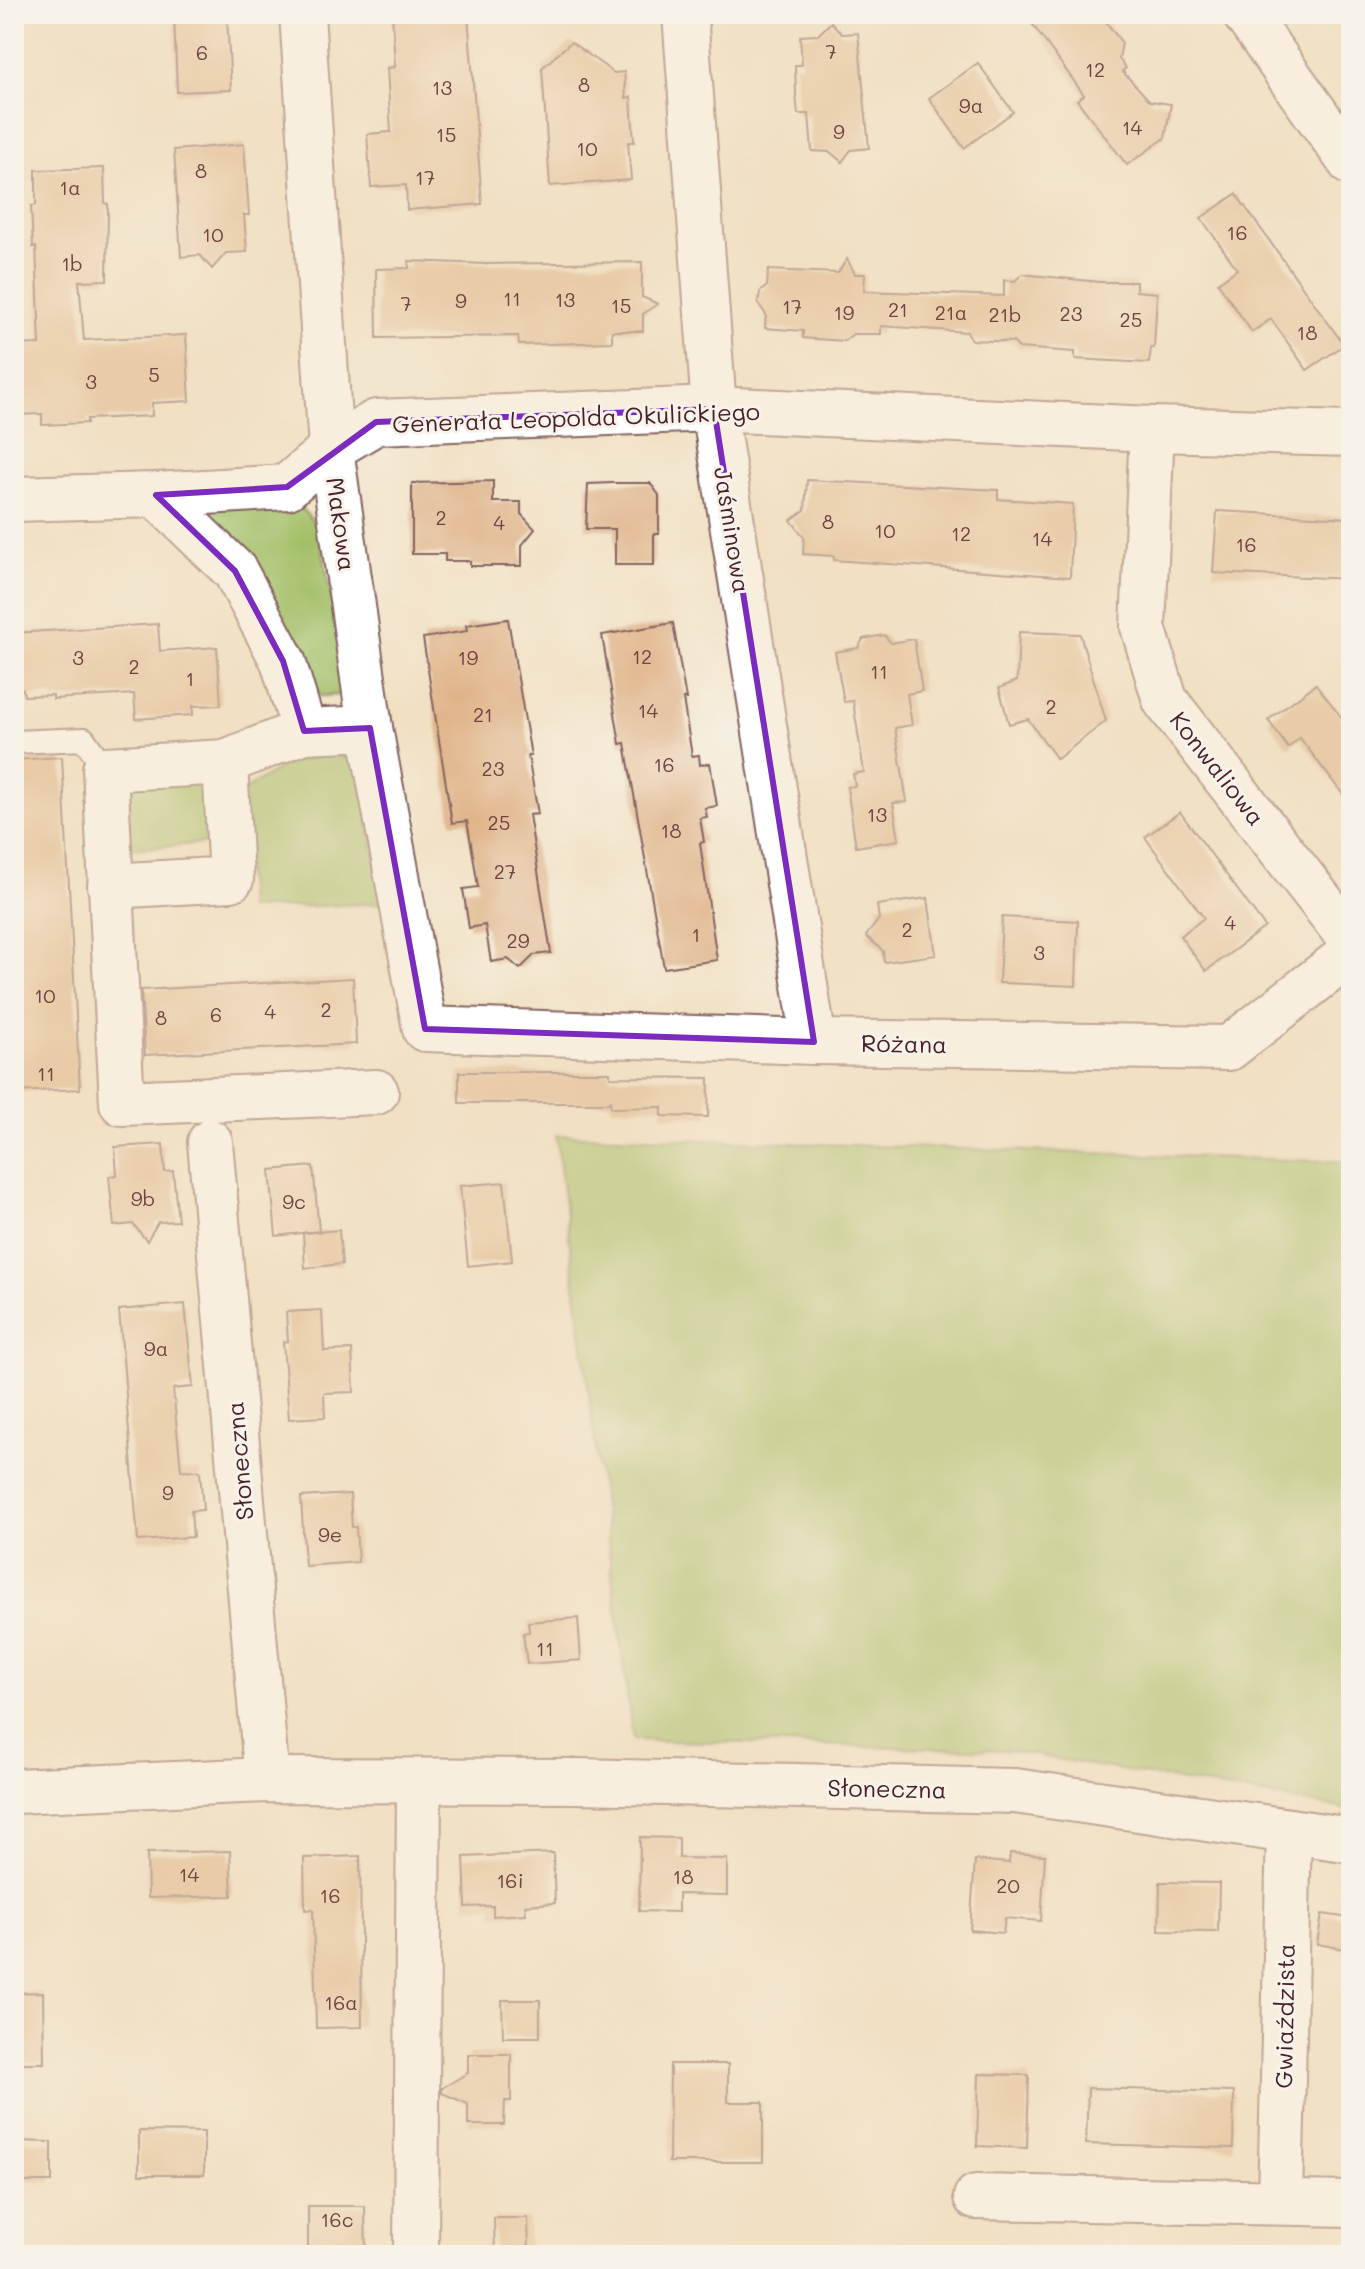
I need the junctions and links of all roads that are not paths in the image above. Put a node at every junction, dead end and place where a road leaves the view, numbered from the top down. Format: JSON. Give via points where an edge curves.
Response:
{"nodes":[{"id":1,"x":302,"y":14,"type":"edge"},
{"id":2,"x":685,"y":14,"type":"edge"},
{"id":3,"x":1245,"y":14,"type":"edge"},
{"id":4,"x":1351,"y":163,"type":"edge"},
{"id":5,"x":714,"y":409,"type":"junction"},
{"id":6,"x":1152,"y":429,"type":"junction"},
{"id":7,"x":1351,"y":434,"type":"edge"},
{"id":8,"x":331,"y":449,"type":"junction"},
{"id":9,"x":156,"y":495,"type":"junction"},
{"id":10,"x":14,"y":499,"type":"edge"},
{"id":11,"x":370,"y":728,"type":"junction"},
{"id":12,"x":304,"y":731,"type":"junction"},
{"id":13,"x":14,"y":742,"type":"edge"},
{"id":14,"x":225,"y":762,"type":"junction"},
{"id":15,"x":105,"y":769,"type":"junction"},
{"id":16,"x":110,"y":886,"type":"junction"},
{"id":17,"x":1351,"y":940,"type":"edge"},
{"id":18,"x":1351,"y":953,"type":"edge"},
{"id":19,"x":425,"y":1029,"type":"joint"},
{"id":20,"x":814,"y":1042,"type":"junction"},
{"id":21,"x":376,"y":1092,"type":"dead end"},
{"id":22,"x":210,"y":1142,"type":"dead end"},
{"id":23,"x":267,"y":1780,"type":"junction"},
{"id":24,"x":419,"y":1782,"type":"junction"},
{"id":25,"x":14,"y":1791,"type":"edge"},
{"id":26,"x":1289,"y":1831,"type":"junction"},
{"id":27,"x":1351,"y":1840,"type":"edge"},
{"id":28,"x":976,"y":2197,"type":"dead end"},
{"id":29,"x":1280,"y":2201,"type":"junction"},
{"id":30,"x":1351,"y":2204,"type":"edge"},
{"id":31,"x":416,"y":2255,"type":"edge"}],
"edges":[{"from":1,"to":8,"type":"street","name":"Makowa"},
{"from":2,"to":5,"type":"street","name":"Jaśminowa"},
{"from":3,"to":4,"type":"street"},
{"from":5,"to":6,"type":"street","name":"Generała Leopolda Okulickiego"},
{"from":5,"to":8,"type":"street","name":"Generała Leopolda Okulickiego","via":[[376,422]]},
{"from":5,"to":20,"type":"street","name":"Jaśminowa"},
{"from":6,"to":7,"type":"street","name":"Generała Leopolda Okulickiego"},
{"from":6,"to":17,"type":"street","name":"Konwaliowa","via":[[1143,627],[1165,700]]},
{"from":8,"to":9,"type":"street","name":"Generała Leopolda Okulickiego","via":[[287,487]]},
{"from":8,"to":11,"type":"street","name":"Makowa"},
{"from":9,"to":10,"type":"street","name":"Generała Leopolda Okulickiego"},
{"from":9,"to":12,"type":"street","via":[[235,571],[283,661]]},
{"from":11,"to":12,"type":"street"},
{"from":11,"to":19,"type":"street","name":"Makowa"},
{"from":12,"to":14,"type":"street"},
{"from":13,"to":15,"type":"lane","via":[[84,739]]},
{"from":14,"to":15,"type":"street"},
{"from":14,"to":16,"type":"street","via":[[231,879]]},
{"from":15,"to":16,"type":"street"},
{"from":16,"to":21,"type":"street","via":[[122,1103]]},
{"from":18,"to":20,"type":"street","name":"Różana","via":[[1229,1048]]},
{"from":19,"to":20,"type":"street","name":"Różana"},
{"from":22,"to":23,"type":"street","name":"Słoneczna"},
{"from":23,"to":24,"type":"street","name":"Słoneczna"},
{"from":23,"to":25,"type":"street","name":"Słoneczna"},
{"from":24,"to":26,"type":"street","name":"Słoneczna","via":[[1015,1791]]},
{"from":24,"to":31,"type":"street"},
{"from":26,"to":27,"type":"street","name":"Słoneczna"},
{"from":26,"to":29,"type":"street","name":"Gwiaździsta"},
{"from":28,"to":29,"type":"street"},
{"from":29,"to":30,"type":"street"}]}
